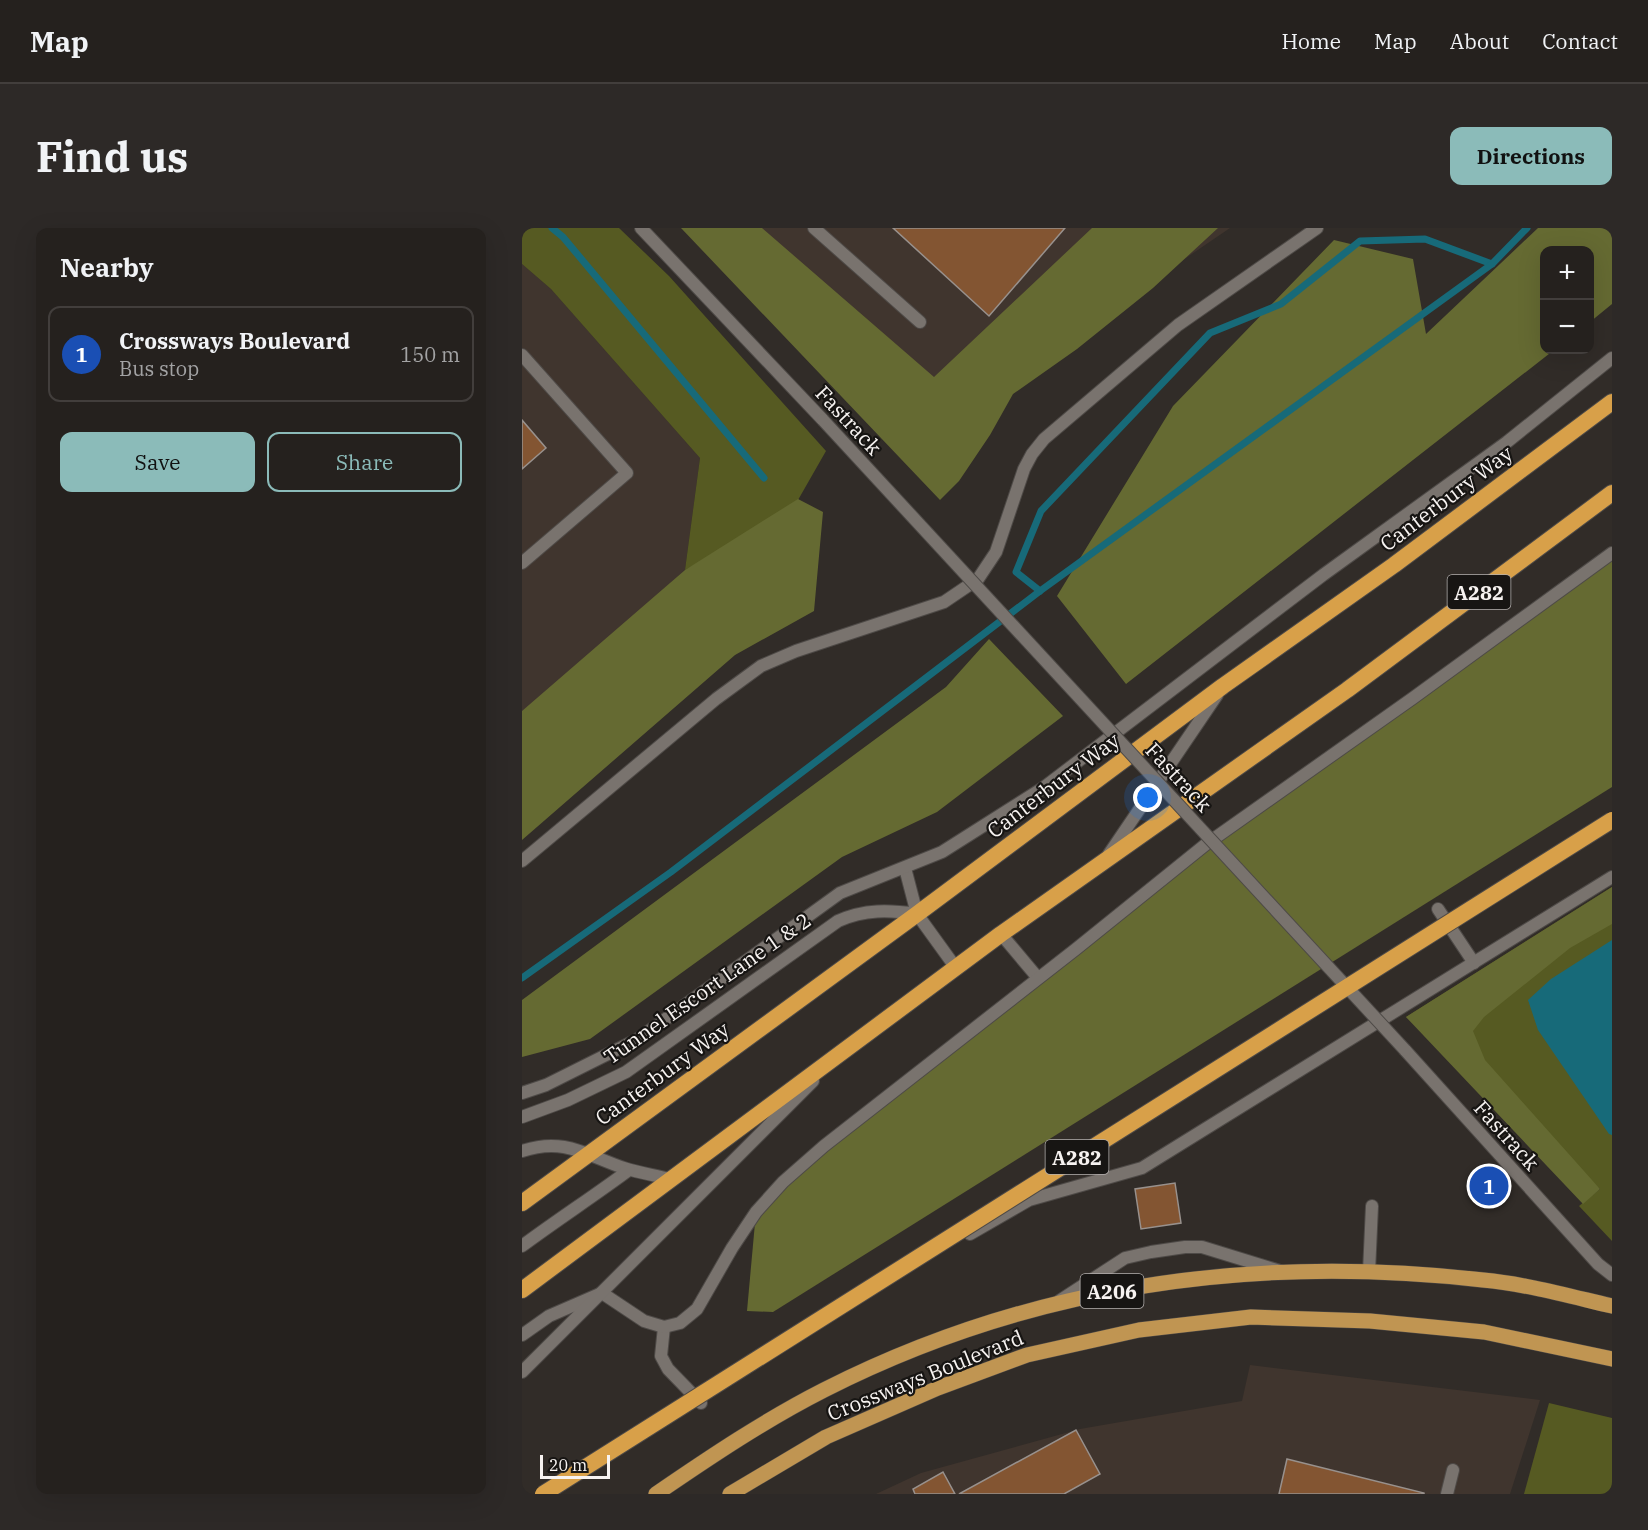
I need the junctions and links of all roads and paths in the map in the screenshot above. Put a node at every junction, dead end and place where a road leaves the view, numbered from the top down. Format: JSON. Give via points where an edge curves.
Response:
{"nodes":[{"id":1,"x":641,"y":228,"type":"edge"},
{"id":2,"x":814,"y":228,"type":"edge"},
{"id":3,"x":1317,"y":228,"type":"edge"},
{"id":4,"x":920,"y":322,"type":"dead end"},
{"id":5,"x":522,"y":355,"type":"edge"},
{"id":6,"x":1612,"y":358,"type":"edge"},
{"id":7,"x":1612,"y":402,"type":"edge"},
{"id":8,"x":1612,"y":493,"type":"edge"},
{"id":9,"x":1612,"y":553,"type":"edge"},
{"id":10,"x":522,"y":563,"type":"edge"},
{"id":11,"x":1223,"y":686,"type":"junction"},
{"id":12,"x":1612,"y":820,"type":"edge"},
{"id":13,"x":522,"y":861,"type":"edge"},
{"id":14,"x":1102,"y":863,"type":"junction"},
{"id":15,"x":905,"y":868,"type":"junction"},
{"id":16,"x":1612,"y":877,"type":"edge"},
{"id":17,"x":1438,"y":909,"type":"dead end"},
{"id":18,"x":917,"y":914,"type":"junction"},
{"id":19,"x":1001,"y":934,"type":"junction"},
{"id":20,"x":1474,"y":963,"type":"junction"},
{"id":21,"x":956,"y":968,"type":"junction"},
{"id":22,"x":1038,"y":978,"type":"junction"},
{"id":23,"x":846,"y":1048,"type":"junction"},
{"id":24,"x":522,"y":1093,"type":"edge"},
{"id":25,"x":522,"y":1117,"type":"edge"},
{"id":26,"x":522,"y":1151,"type":"edge"},
{"id":27,"x":590,"y":1153,"type":"junction"},
{"id":28,"x":629,"y":1170,"type":"junction"},
{"id":29,"x":670,"y":1179,"type":"junction"},
{"id":30,"x":522,"y":1203,"type":"edge"},
{"id":31,"x":1372,"y":1206,"type":"dead end"},
{"id":32,"x":522,"y":1246,"type":"edge"},
{"id":33,"x":1283,"y":1272,"type":"junction"},
{"id":34,"x":1369,"y":1272,"type":"junction"},
{"id":35,"x":1612,"y":1275,"type":"edge"},
{"id":36,"x":522,"y":1290,"type":"edge"},
{"id":37,"x":602,"y":1293,"type":"junction"},
{"id":38,"x":1056,"y":1303,"type":"junction"},
{"id":39,"x":1612,"y":1306,"type":"edge"},
{"id":40,"x":664,"y":1327,"type":"junction"},
{"id":41,"x":522,"y":1335,"type":"edge"},
{"id":42,"x":1612,"y":1359,"type":"edge"},
{"id":43,"x":522,"y":1372,"type":"edge"},
{"id":44,"x":1453,"y":1470,"type":"dead end"},
{"id":45,"x":543,"y":1494,"type":"edge"},
{"id":46,"x":656,"y":1494,"type":"edge"},
{"id":47,"x":730,"y":1494,"type":"edge"},
{"id":48,"x":1447,"y":1494,"type":"edge"}],
"edges":[{"from":1,"to":35,"type":"lane","name":"Fastrack","bridge":true},
{"from":2,"to":4,"type":"lane"},
{"from":3,"to":13,"type":"lane","via":[[1178,325],[1044,439],[1024,468],[996,552],[978,579],[944,602],[761,666]]},
{"from":5,"to":10,"type":"lane","via":[[627,473]]},
{"from":6,"to":15,"type":"lane","via":[[1507,442],[1323,575],[1042,788],[942,852]]},
{"from":7,"to":11,"type":"highway","name":"Canterbury Way","via":[[1394,565]]},
{"from":8,"to":14,"type":"highway","number":"A282","via":[[1347,690]]},
{"from":9,"to":22,"type":"lane","via":[[1204,844]]},
{"from":11,"to":14,"type":"lane"},
{"from":11,"to":18,"type":"highway","name":"Canterbury Way"},
{"from":12,"to":45,"type":"highway","number":"A282","bridge":true},
{"from":14,"to":19,"type":"highway","number":"A282"},
{"from":15,"to":18,"type":"lane"},
{"from":15,"to":24,"type":"lane","via":[[826,901],[638,1039]]},
{"from":16,"to":20,"type":"lane"},
{"from":17,"to":20,"type":"lane"},
{"from":18,"to":21,"type":"lane"},
{"from":18,"to":25,"type":"lane","name":"Tunnel Escort Lane 1 & 2","via":[[876,910],[838,921],[626,1072]]},
{"from":18,"to":27,"type":"highway","name":"Canterbury Way"},
{"from":19,"to":21,"type":"highway","number":"A282"},
{"from":19,"to":22,"type":"lane"},
{"from":20,"to":40,"type":"lane","via":[[1142,1168],[1029,1200],[936,1253],[701,1403],[668,1370],[661,1356]]},
{"from":21,"to":23,"type":"highway","number":"A282"},
{"from":22,"to":40,"type":"lane","via":[[783,1182],[756,1212],[697,1309],[680,1323]]},
{"from":23,"to":29,"type":"highway","number":"A282"},
{"from":23,"to":37,"type":"lane"},
{"from":26,"to":27,"type":"lane","via":[[549,1145]]},
{"from":27,"to":28,"type":"lane"},
{"from":27,"to":30,"type":"highway","name":"Canterbury Way"},
{"from":28,"to":29,"type":"lane"},
{"from":28,"to":32,"type":"lane"},
{"from":29,"to":36,"type":"highway","number":"A282"},
{"from":31,"to":34,"type":"lane"},
{"from":33,"to":34,"type":"main road","name":"Crossways Boulevard","number":"A206"},
{"from":33,"to":38,"type":"main road","name":"Crossways Boulevard","number":"A206","via":[[1182,1279]]},
{"from":33,"to":38,"type":"lane","via":[[1202,1247],[1151,1252],[1125,1258]]},
{"from":34,"to":39,"type":"main road","name":"Crossways Boulevard","number":"A206","via":[[1485,1280]]},
{"from":37,"to":40,"type":"lane","via":[[644,1321]]},
{"from":37,"to":41,"type":"lane","via":[[549,1316]]},
{"from":37,"to":43,"type":"lane"},
{"from":38,"to":46,"type":"main road","name":"Crossways Boulevard","number":"A206","via":[[932,1342],[824,1390],[767,1421]]},
{"from":42,"to":47,"type":"main road","name":"Crossways Boulevard","number":"A206","via":[[1484,1332],[1370,1322],[1251,1317],[1138,1330],[1027,1355],[938,1388],[826,1437]]},
{"from":44,"to":48,"type":"lane"}]}
